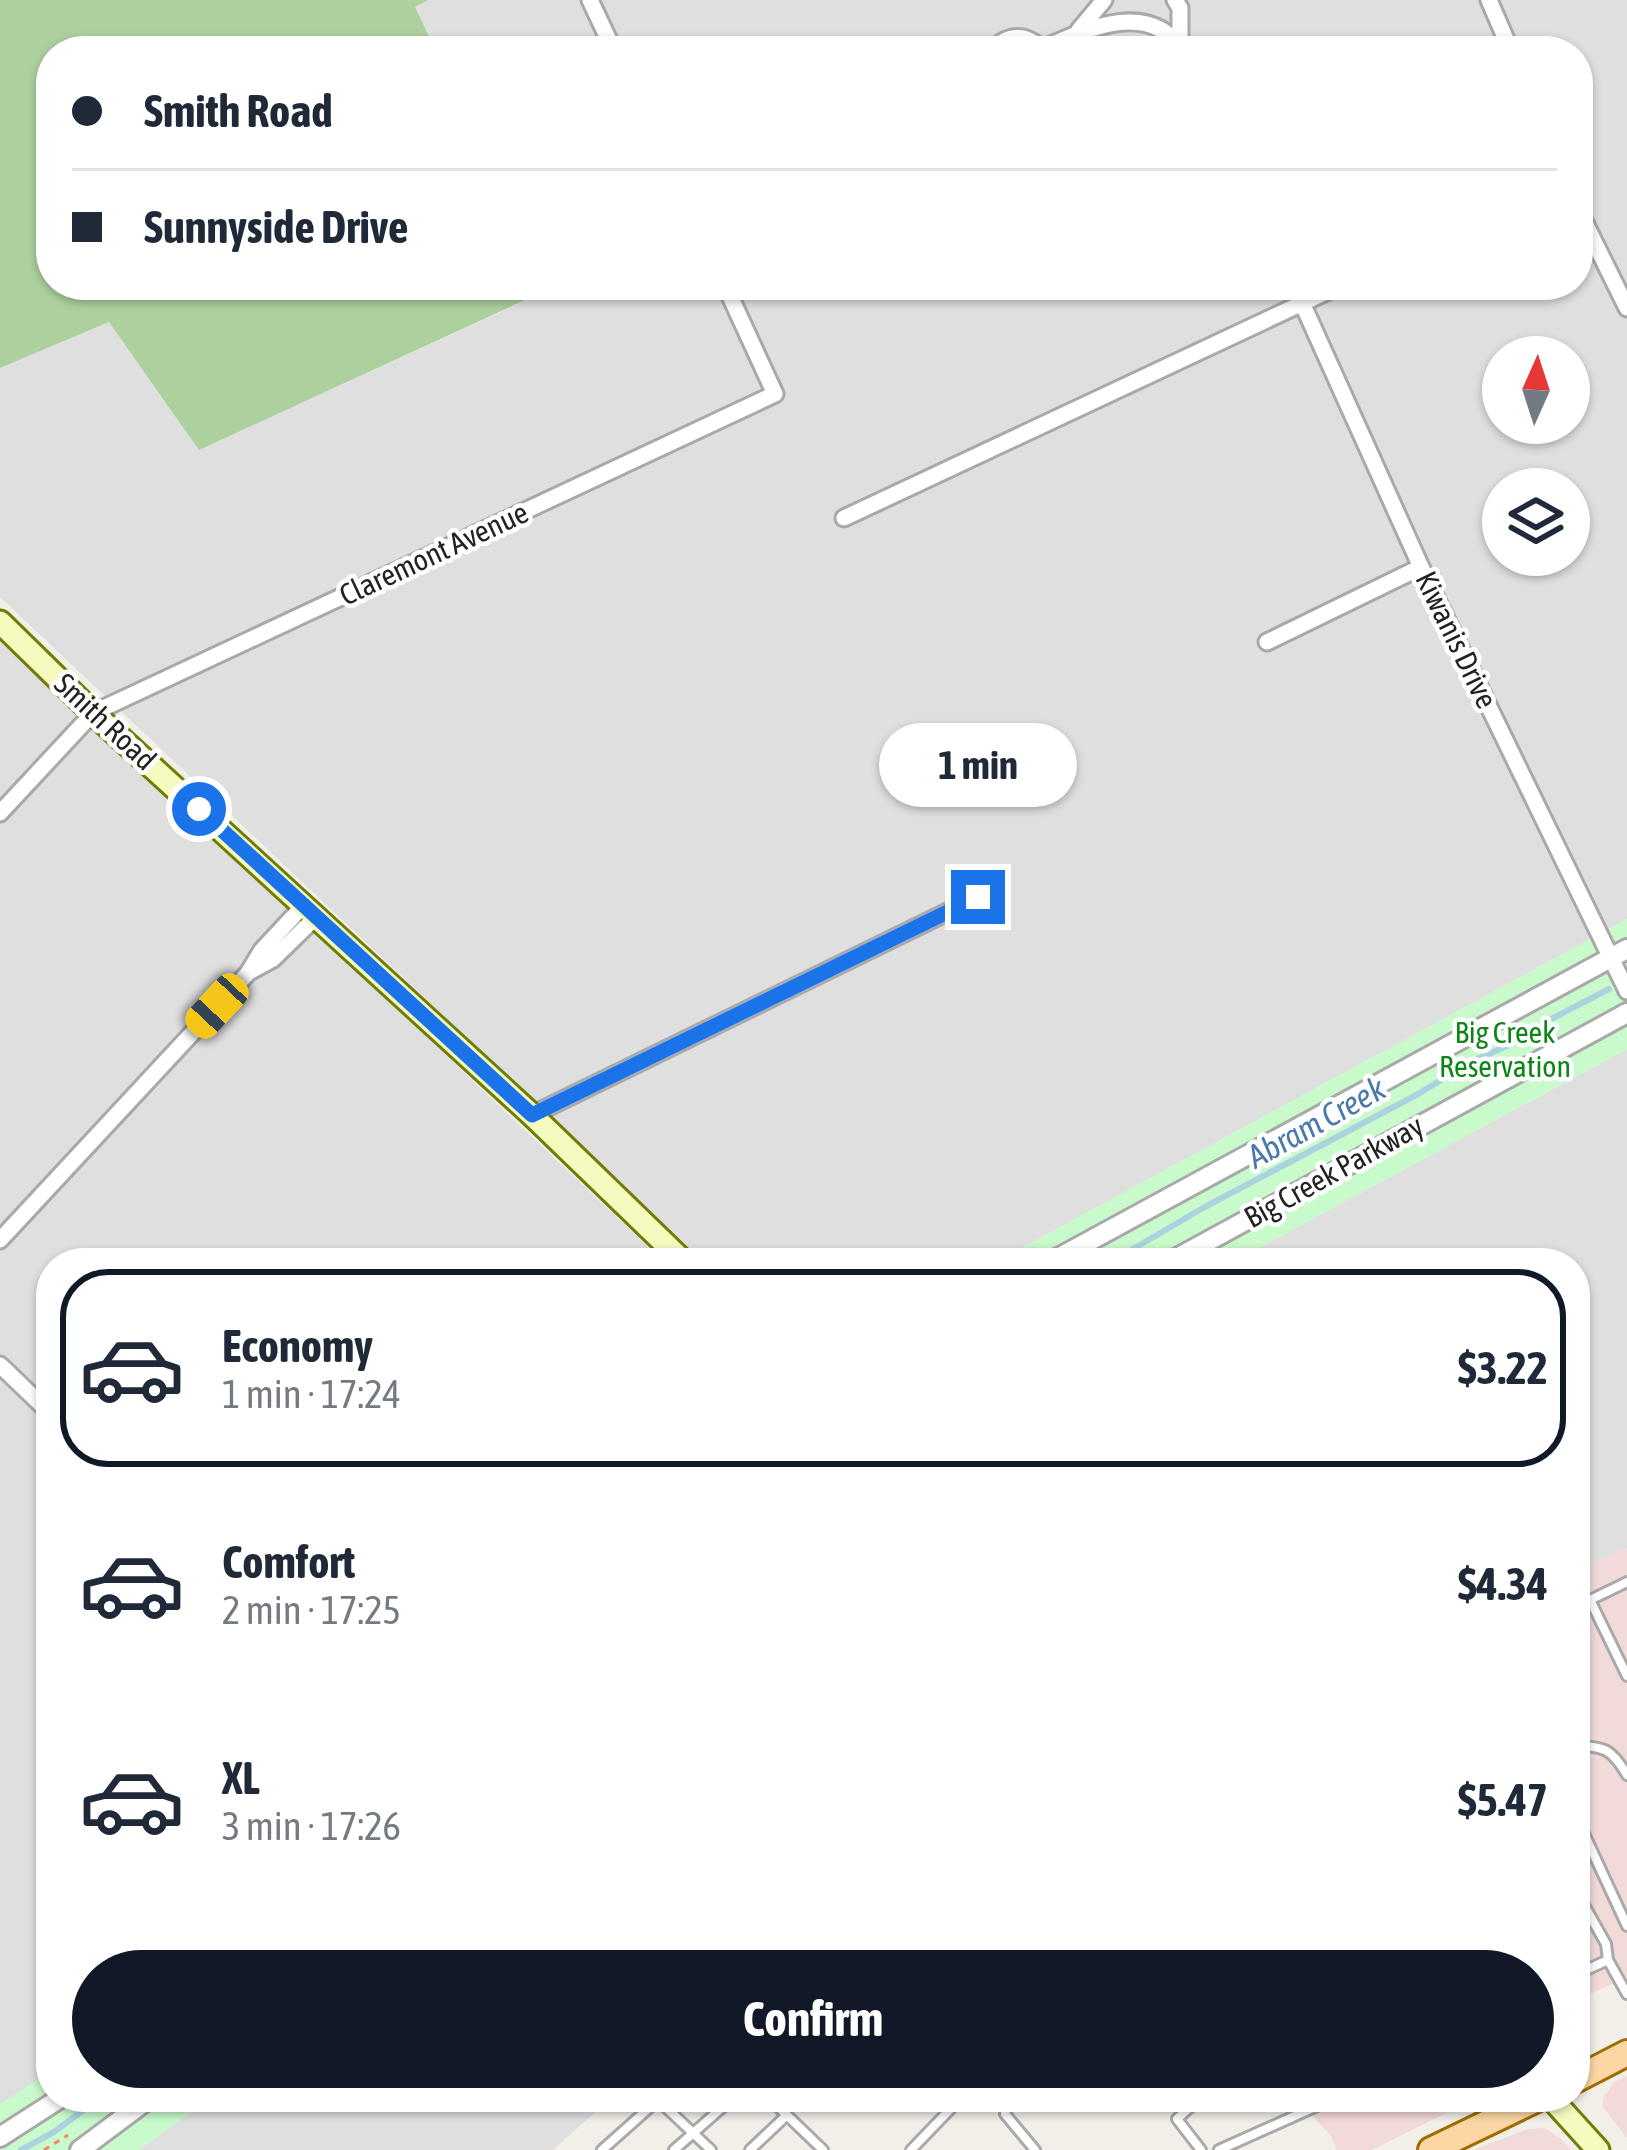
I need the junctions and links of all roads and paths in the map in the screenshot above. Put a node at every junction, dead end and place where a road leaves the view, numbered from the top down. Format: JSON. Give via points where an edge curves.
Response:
{"nodes":[{"id":1,"x":590,"y":0,"type":"edge"},
{"id":2,"x":1104,"y":0,"type":"edge"},
{"id":3,"x":1174,"y":0,"type":"edge"},
{"id":4,"x":1489,"y":0,"type":"edge"},
{"id":5,"x":1075,"y":34,"type":"junction"},
{"id":6,"x":607,"y":36,"type":"edge"},
{"id":7,"x":1071,"y":36,"type":"edge"},
{"id":8,"x":1175,"y":36,"type":"edge"},
{"id":9,"x":1181,"y":36,"type":"edge"},
{"id":10,"x":1505,"y":36,"type":"edge"},
{"id":11,"x":1593,"y":240,"type":"edge"},
{"id":12,"x":732,"y":300,"type":"edge"},
{"id":13,"x":1301,"y":300,"type":"edge"},
{"id":14,"x":1311,"y":300,"type":"edge"},
{"id":15,"x":1303,"y":304,"type":"junction"},
{"id":16,"x":1627,"y":308,"type":"edge"},
{"id":17,"x":844,"y":518,"type":"dead end"},
{"id":18,"x":1421,"y":568,"type":"junction"},
{"id":19,"x":0,"y":622,"type":"edge"},
{"id":20,"x":1267,"y":642,"type":"dead end"},
{"id":21,"x":93,"y":713,"type":"junction"},
{"id":22,"x":0,"y":813,"type":"edge"},
{"id":23,"x":978,"y":897,"type":"dead end"},
{"id":24,"x":310,"y":911,"type":"junction"},
{"id":25,"x":1618,"y":953,"type":"edge"},
{"id":26,"x":1627,"y":991,"type":"edge"},
{"id":27,"x":1627,"y":1013,"type":"edge"},
{"id":28,"x":532,"y":1115,"type":"junction"},
{"id":29,"x":0,"y":1240,"type":"edge"},
{"id":30,"x":670,"y":1248,"type":"edge"},
{"id":31,"x":1077,"y":1248,"type":"edge"},
{"id":32,"x":1196,"y":1248,"type":"edge"},
{"id":33,"x":0,"y":1365,"type":"edge"},
{"id":34,"x":36,"y":1400,"type":"edge"},
{"id":35,"x":1627,"y":1582,"type":"edge"},
{"id":36,"x":1627,"y":1676,"type":"edge"},
{"id":37,"x":1590,"y":1746,"type":"edge"},
{"id":38,"x":1627,"y":1774,"type":"edge"},
{"id":39,"x":1590,"y":1846,"type":"edge"},
{"id":40,"x":1590,"y":1916,"type":"edge"},
{"id":41,"x":1627,"y":1926,"type":"edge"},
{"id":42,"x":1607,"y":1960,"type":"junction"},
{"id":43,"x":1590,"y":1968,"type":"edge"},
{"id":44,"x":1627,"y":1994,"type":"edge"},
{"id":45,"x":1627,"y":2053,"type":"edge"},
{"id":46,"x":1590,"y":2072,"type":"edge"},
{"id":47,"x":39,"y":2112,"type":"edge"},
{"id":48,"x":131,"y":2112,"type":"edge"},
{"id":49,"x":644,"y":2112,"type":"edge"},
{"id":50,"x":673,"y":2112,"type":"edge"},
{"id":51,"x":717,"y":2112,"type":"edge"},
{"id":52,"x":784,"y":2112,"type":"edge"},
{"id":53,"x":948,"y":2112,"type":"edge"},
{"id":54,"x":1006,"y":2112,"type":"edge"},
{"id":55,"x":1185,"y":2112,"type":"edge"},
{"id":56,"x":1295,"y":2112,"type":"edge"},
{"id":57,"x":1513,"y":2112,"type":"edge"},
{"id":58,"x":1561,"y":2112,"type":"edge"},
{"id":59,"x":787,"y":2115,"type":"junction"},
{"id":60,"x":693,"y":2133,"type":"junction"},
{"id":61,"x":0,"y":2138,"type":"edge"},
{"id":62,"x":80,"y":2150,"type":"edge"},
{"id":63,"x":602,"y":2150,"type":"edge"},
{"id":64,"x":674,"y":2150,"type":"edge"},
{"id":65,"x":711,"y":2150,"type":"edge"},
{"id":66,"x":750,"y":2150,"type":"edge"},
{"id":67,"x":824,"y":2150,"type":"edge"},
{"id":68,"x":911,"y":2150,"type":"edge"},
{"id":69,"x":1035,"y":2150,"type":"edge"},
{"id":70,"x":1201,"y":2150,"type":"edge"},
{"id":71,"x":1219,"y":2150,"type":"edge"},
{"id":72,"x":1431,"y":2150,"type":"edge"},
{"id":73,"x":1598,"y":2150,"type":"edge"}],
"edges":[{"from":1,"to":6,"type":"street"},
{"from":2,"to":5,"type":"street"},
{"from":3,"to":9,"type":"street"},
{"from":4,"to":10,"type":"street"},
{"from":5,"to":7,"type":"street"},
{"from":5,"to":8,"type":"street","via":[[1115,14],[1147,16]]},
{"from":11,"to":16,"type":"street"},
{"from":12,"to":21,"type":"street","name":"Claremont Avenue","via":[[775,394]]},
{"from":13,"to":15,"type":"street","name":"Kiwanis Drive"},
{"from":14,"to":15,"type":"street"},
{"from":15,"to":17,"type":"street"},
{"from":15,"to":18,"type":"street","name":"Kiwanis Drive"},
{"from":18,"to":20,"type":"street"},
{"from":18,"to":25,"type":"street","name":"Kiwanis Drive"},
{"from":19,"to":21,"type":"main road","name":"Smith Road"},
{"from":21,"to":22,"type":"street"},
{"from":21,"to":24,"type":"main road","name":"Smith Road"},
{"from":23,"to":28,"type":"street"},
{"from":24,"to":28,"type":"main road","name":"Smith Road"},
{"from":24,"to":29,"type":"street","via":[[262,950]]},
{"from":25,"to":26,"type":"street","name":"Kiwanis Drive"},
{"from":25,"to":31,"type":"street","name":"Big Creek Parkway"},
{"from":27,"to":32,"type":"street","name":"Big Creek Parkway"},
{"from":28,"to":30,"type":"main road","name":"Smith Road"},
{"from":33,"to":34,"type":"street"},
{"from":35,"to":36,"type":"lane","via":[[1590,1600]]},
{"from":37,"to":38,"type":"lane","via":[[1616,1755]]},
{"from":39,"to":41,"type":"lane"},
{"from":40,"to":42,"type":"lane"},
{"from":42,"to":43,"type":"lane"},
{"from":42,"to":44,"type":"lane"},
{"from":45,"to":46,"type":"main road"},
{"from":47,"to":61,"type":"street"},
{"from":48,"to":62,"type":"street"},
{"from":49,"to":63,"type":"lane"},
{"from":50,"to":60,"type":"lane"},
{"from":51,"to":60,"type":"lane"},
{"from":52,"to":59,"type":"lane"},
{"from":53,"to":68,"type":"lane"},
{"from":54,"to":69,"type":"lane"},
{"from":55,"to":70,"type":"lane","via":[[1177,2119]]},
{"from":56,"to":71,"type":"lane"},
{"from":57,"to":72,"type":"main road"},
{"from":58,"to":73,"type":"main road"},
{"from":59,"to":66,"type":"lane"},
{"from":59,"to":67,"type":"lane"},
{"from":60,"to":64,"type":"lane"},
{"from":60,"to":65,"type":"lane"}]}
